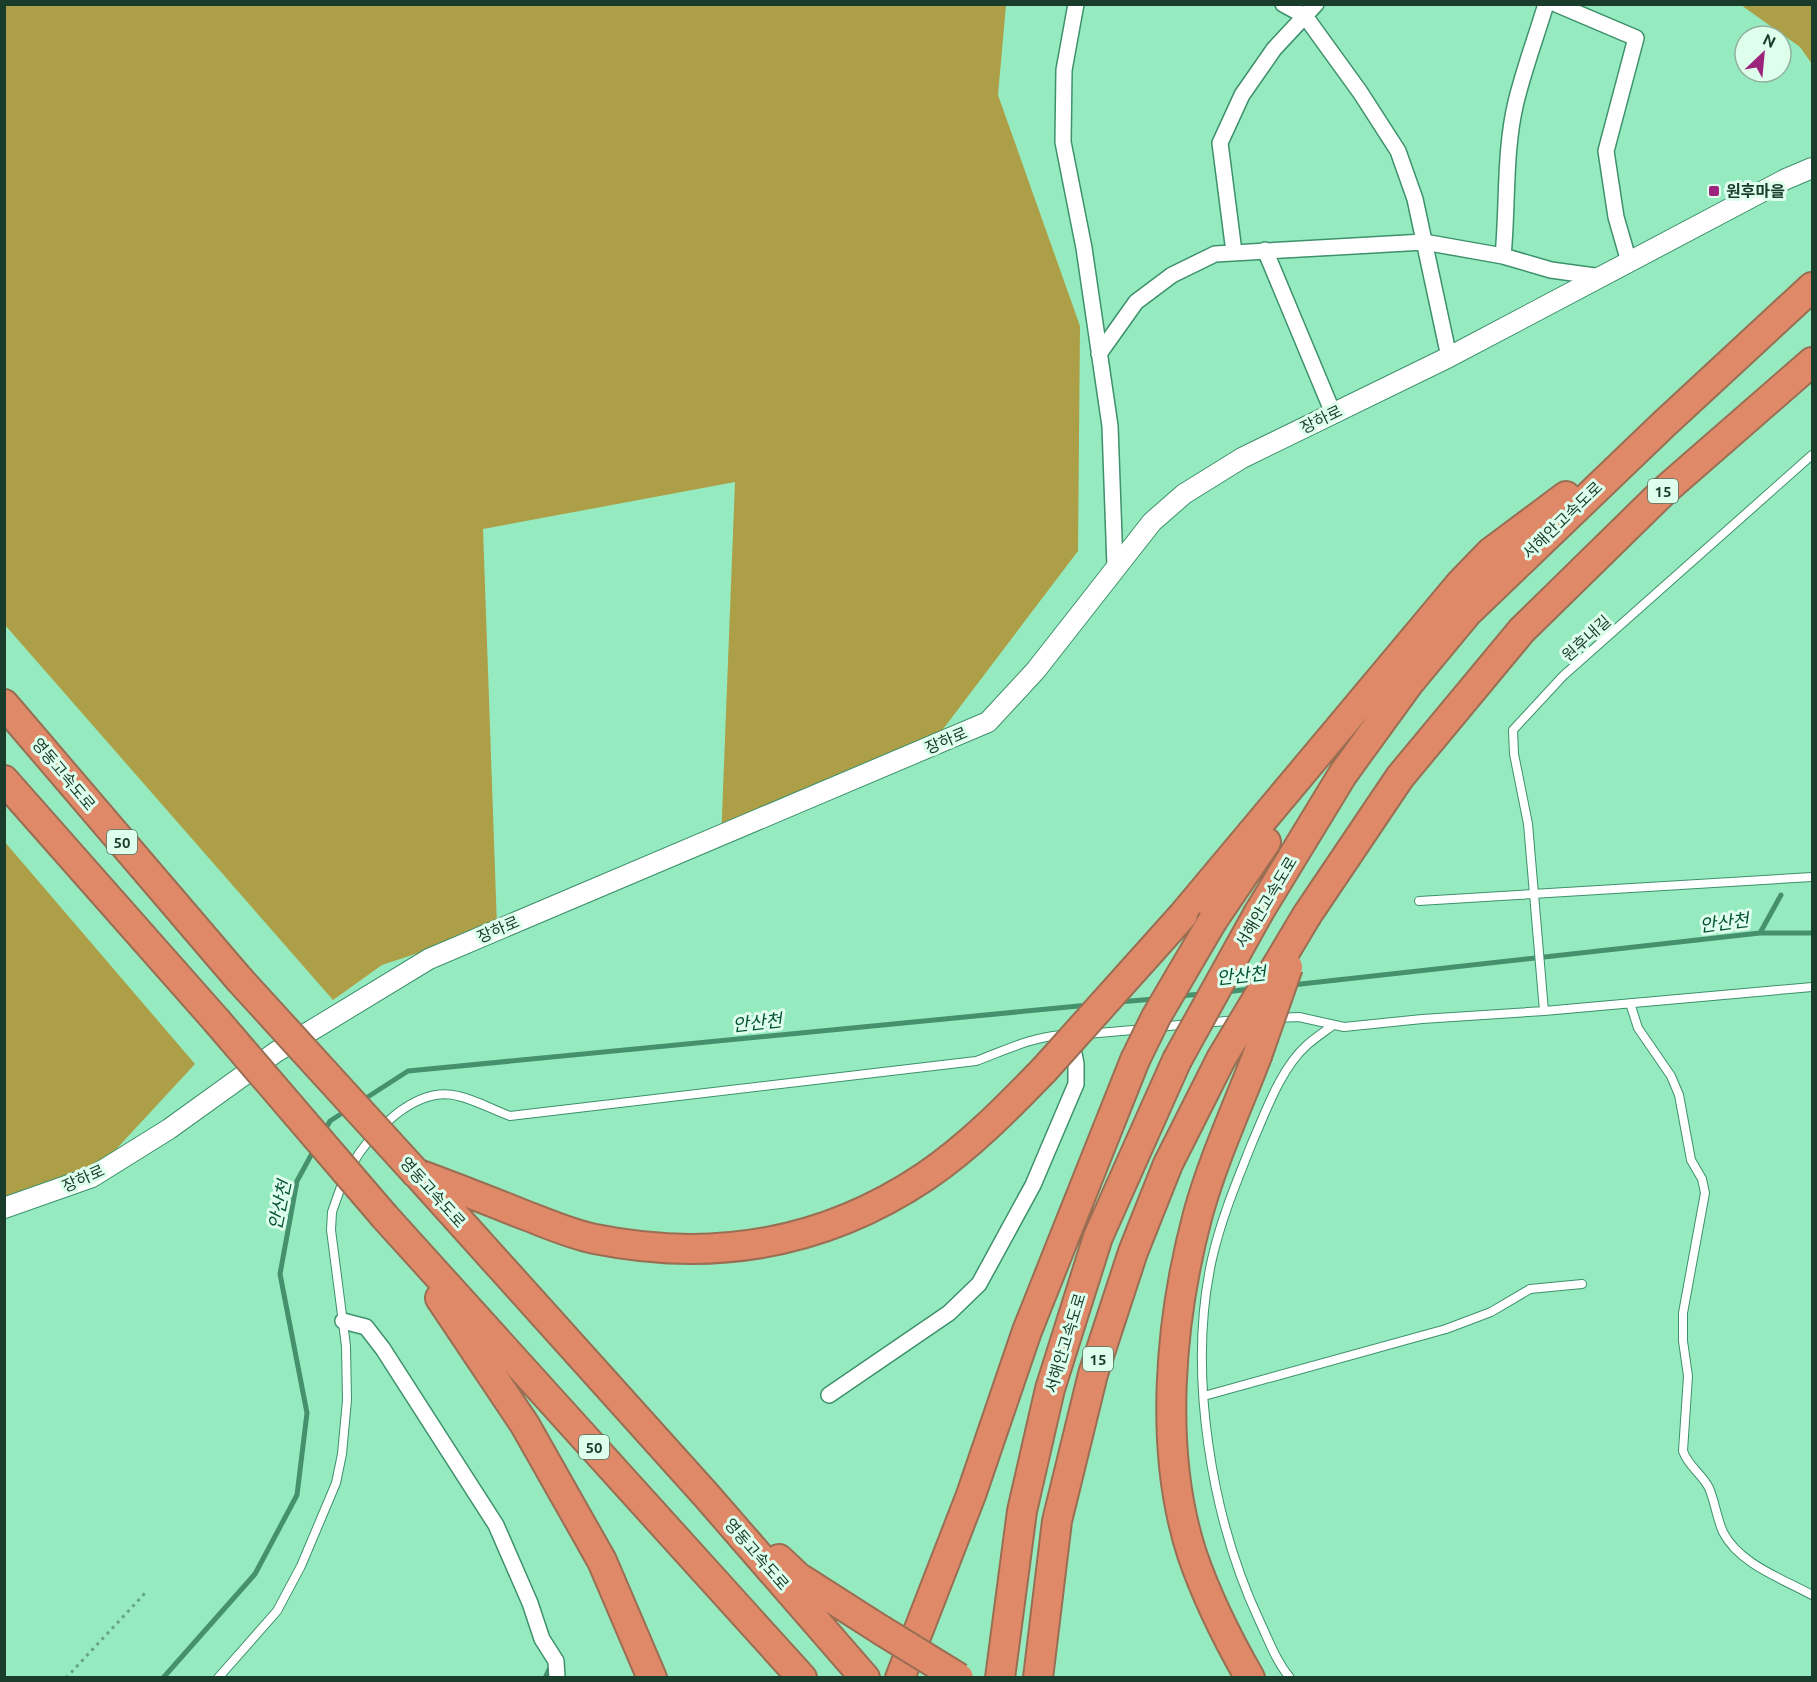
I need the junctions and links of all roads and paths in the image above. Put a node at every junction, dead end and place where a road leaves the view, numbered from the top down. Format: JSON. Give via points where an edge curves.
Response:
{"nodes":[{"id":1,"x":1076,"y":4,"type":"edge"},
{"id":2,"x":1283,"y":4,"type":"edge"},
{"id":3,"x":1316,"y":4,"type":"edge"},
{"id":4,"x":1546,"y":4,"type":"edge"},
{"id":5,"x":1556,"y":4,"type":"edge"},
{"id":6,"x":1305,"y":16,"type":"junction"},
{"id":7,"x":1812,"y":168,"type":"edge"},
{"id":8,"x":1424,"y":242,"type":"junction"},
{"id":9,"x":1265,"y":250,"type":"junction"},
{"id":10,"x":1234,"y":252,"type":"junction"},
{"id":11,"x":1503,"y":256,"type":"junction"},
{"id":12,"x":1629,"y":262,"type":"junction"},
{"id":13,"x":1602,"y":277,"type":"junction"},
{"id":14,"x":1812,"y":287,"type":"edge"},
{"id":15,"x":1098,"y":354,"type":"junction"},
{"id":16,"x":1449,"y":357,"type":"junction"},
{"id":17,"x":1812,"y":362,"type":"edge"},
{"id":18,"x":1333,"y":413,"type":"junction"},
{"id":19,"x":1664,"y":424,"type":"junction"},
{"id":20,"x":1812,"y":455,"type":"edge"},
{"id":21,"x":1115,"y":566,"type":"junction"},
{"id":22,"x":1467,"y":613,"type":"junction"},
{"id":23,"x":4,"y":704,"type":"edge"},
{"id":24,"x":4,"y":780,"type":"edge"},
{"id":25,"x":1812,"y":877,"type":"edge"},
{"id":26,"x":1534,"y":899,"type":"junction"},
{"id":27,"x":1419,"y":901,"type":"dead end"},
{"id":28,"x":1307,"y":915,"type":"junction"},
{"id":29,"x":1812,"y":987,"type":"edge"},
{"id":30,"x":1630,"y":1003,"type":"junction"},
{"id":31,"x":1544,"y":1008,"type":"junction"},
{"id":32,"x":1252,"y":1018,"type":"dead end"},
{"id":33,"x":1264,"y":1018,"type":"dead end"},
{"id":34,"x":1332,"y":1026,"type":"junction"},
{"id":35,"x":1070,"y":1035,"type":"junction"},
{"id":36,"x":416,"y":1173,"type":"junction"},
{"id":37,"x":4,"y":1208,"type":"edge"},
{"id":38,"x":385,"y":1217,"type":"junction"},
{"id":39,"x":1582,"y":1284,"type":"dead end"},
{"id":40,"x":343,"y":1321,"type":"junction"},
{"id":41,"x":829,"y":1395,"type":"dead end"},
{"id":42,"x":1204,"y":1396,"type":"junction"},
{"id":43,"x":706,"y":1495,"type":"junction"},
{"id":44,"x":147,"y":1591,"type":"dead end"},
{"id":45,"x":1812,"y":1595,"type":"edge"},
{"id":46,"x":66,"y":1677,"type":"edge"},
{"id":47,"x":218,"y":1677,"type":"edge"},
{"id":48,"x":557,"y":1677,"type":"edge"},
{"id":49,"x":652,"y":1677,"type":"edge"},
{"id":50,"x":802,"y":1677,"type":"edge"},
{"id":51,"x":866,"y":1677,"type":"edge"},
{"id":52,"x":900,"y":1677,"type":"edge"},
{"id":53,"x":959,"y":1677,"type":"edge"},
{"id":54,"x":1000,"y":1677,"type":"edge"},
{"id":55,"x":1038,"y":1677,"type":"edge"},
{"id":56,"x":1250,"y":1677,"type":"edge"},
{"id":57,"x":1290,"y":1677,"type":"edge"}],
"edges":[{"from":1,"to":15,"type":"street","via":[[1064,70],[1063,142],[1084,248]]},
{"from":2,"to":6,"type":"street"},
{"from":3,"to":6,"type":"street"},
{"from":4,"to":11,"type":"street","via":[[1516,103]]},
{"from":5,"to":12,"type":"street","via":[[1636,38],[1606,151],[1616,218]]},
{"from":6,"to":8,"type":"street","via":[[1398,151],[1415,199]]},
{"from":6,"to":10,"type":"street","via":[[1274,49],[1242,95],[1220,143]]},
{"from":7,"to":12,"type":"street","name":"장하로"},
{"from":8,"to":9,"type":"street"},
{"from":8,"to":11,"type":"street"},
{"from":8,"to":16,"type":"street"},
{"from":9,"to":10,"type":"street"},
{"from":9,"to":18,"type":"street"},
{"from":10,"to":15,"type":"street","via":[[1215,254],[1172,275],[1136,302]]},
{"from":11,"to":13,"type":"street","via":[[1551,270]]},
{"from":12,"to":13,"type":"street","name":"장하로"},
{"from":13,"to":16,"type":"street","name":"장하로"},
{"from":14,"to":19,"type":"highway","name":"서해안고속도로","number":"15"},
{"from":15,"to":21,"type":"street","via":[[1110,426]]},
{"from":16,"to":18,"type":"street","name":"장하로"},
{"from":17,"to":28,"type":"highway","number":"15","via":[[1664,491],[1522,630],[1400,777]]},
{"from":18,"to":21,"type":"street","name":"장하로","via":[[1242,458],[1184,494],[1152,522]]},
{"from":19,"to":22,"type":"highway","name":"서해안고속도로","number":"15"},
{"from":19,"to":36,"type":"highway","bridge":true,"via":[[1491,552],[1460,584],[1184,915],[1044,1070],[961,1149],[926,1176],[840,1222],[788,1239],[736,1248],[684,1249],[594,1239]]},
{"from":20,"to":26,"type":"lane","name":"원후내길","via":[[1563,676],[1513,730],[1528,824]]},
{"from":21,"to":37,"type":"street","name":"장하로","via":[[1036,670],[988,722],[429,959],[276,1052],[169,1129],[92,1178]]},
{"from":22,"to":52,"type":"highway","bridge":true,"via":[[1334,752],[1264,844],[1213,920],[1156,1017],[1135,1060],[1027,1331],[971,1495]]},
{"from":22,"to":54,"type":"highway","name":"서해안고속도로","number":"15","bridge":true,"via":[[1408,683],[1343,774],[1259,912],[1177,1060],[1098,1237],[1050,1389],[1022,1511]]},
{"from":23,"to":36,"type":"highway","name":"영동고속도로","number":"50","bridge":true,"via":[[239,979]]},
{"from":24,"to":38,"type":"highway","number":"50","bridge":true},
{"from":25,"to":26,"type":"lane"},
{"from":26,"to":27,"type":"lane"},
{"from":26,"to":31,"type":"lane"},
{"from":28,"to":55,"type":"highway","number":"15","bridge":true,"via":[[1221,1059],[1168,1164],[1133,1252],[1093,1374],[1057,1521]]},
{"from":28,"to":56,"type":"highway","bridge":true,"via":[[1199,1211],[1182,1280],[1172,1351],[1177,1488],[1192,1553],[1218,1621]]},
{"from":29,"to":30,"type":"lane"},
{"from":30,"to":31,"type":"lane"},
{"from":30,"to":45,"type":"lane","via":[[1638,1028],[1671,1076],[1679,1095],[1691,1160],[1705,1193],[1683,1313],[1688,1376],[1683,1451],[1708,1487],[1723,1532],[1732,1545],[1746,1558]]},
{"from":31,"to":34,"type":"lane"},
{"from":32,"to":35,"type":"lane"},
{"from":33,"to":34,"type":"lane","via":[[1299,1017]]},
{"from":34,"to":42,"type":"lane","via":[[1306,1046],[1286,1073],[1232,1193],[1212,1259],[1204,1320]]},
{"from":35,"to":40,"type":"lane","via":[[1018,1043],[976,1061],[510,1116],[458,1096],[436,1094],[414,1100],[386,1123],[355,1158],[339,1186],[331,1230]]},
{"from":35,"to":41,"type":"street","via":[[1076,1084],[1033,1185],[979,1284],[949,1313]]},
{"from":36,"to":43,"type":"highway","name":"영동고속도로","number":"50"},
{"from":38,"to":49,"type":"highway","via":[[525,1425],[602,1561]]},
{"from":38,"to":50,"type":"highway","number":"50"},
{"from":39,"to":42,"type":"lane","via":[[1530,1289],[1491,1312],[1446,1329]]},
{"from":40,"to":47,"type":"lane","via":[[347,1400],[336,1483],[277,1611]]},
{"from":40,"to":48,"type":"street","via":[[366,1327],[383,1349],[496,1525],[542,1640],[556,1661]]},
{"from":42,"to":57,"type":"lane","via":[[1212,1465],[1233,1556],[1280,1665]]},
{"from":43,"to":51,"type":"highway","name":"영동고속도로","number":"50"},
{"from":43,"to":53,"type":"highway","bridge":true,"via":[[798,1576]]},
{"from":44,"to":46,"type":"path"}]}
